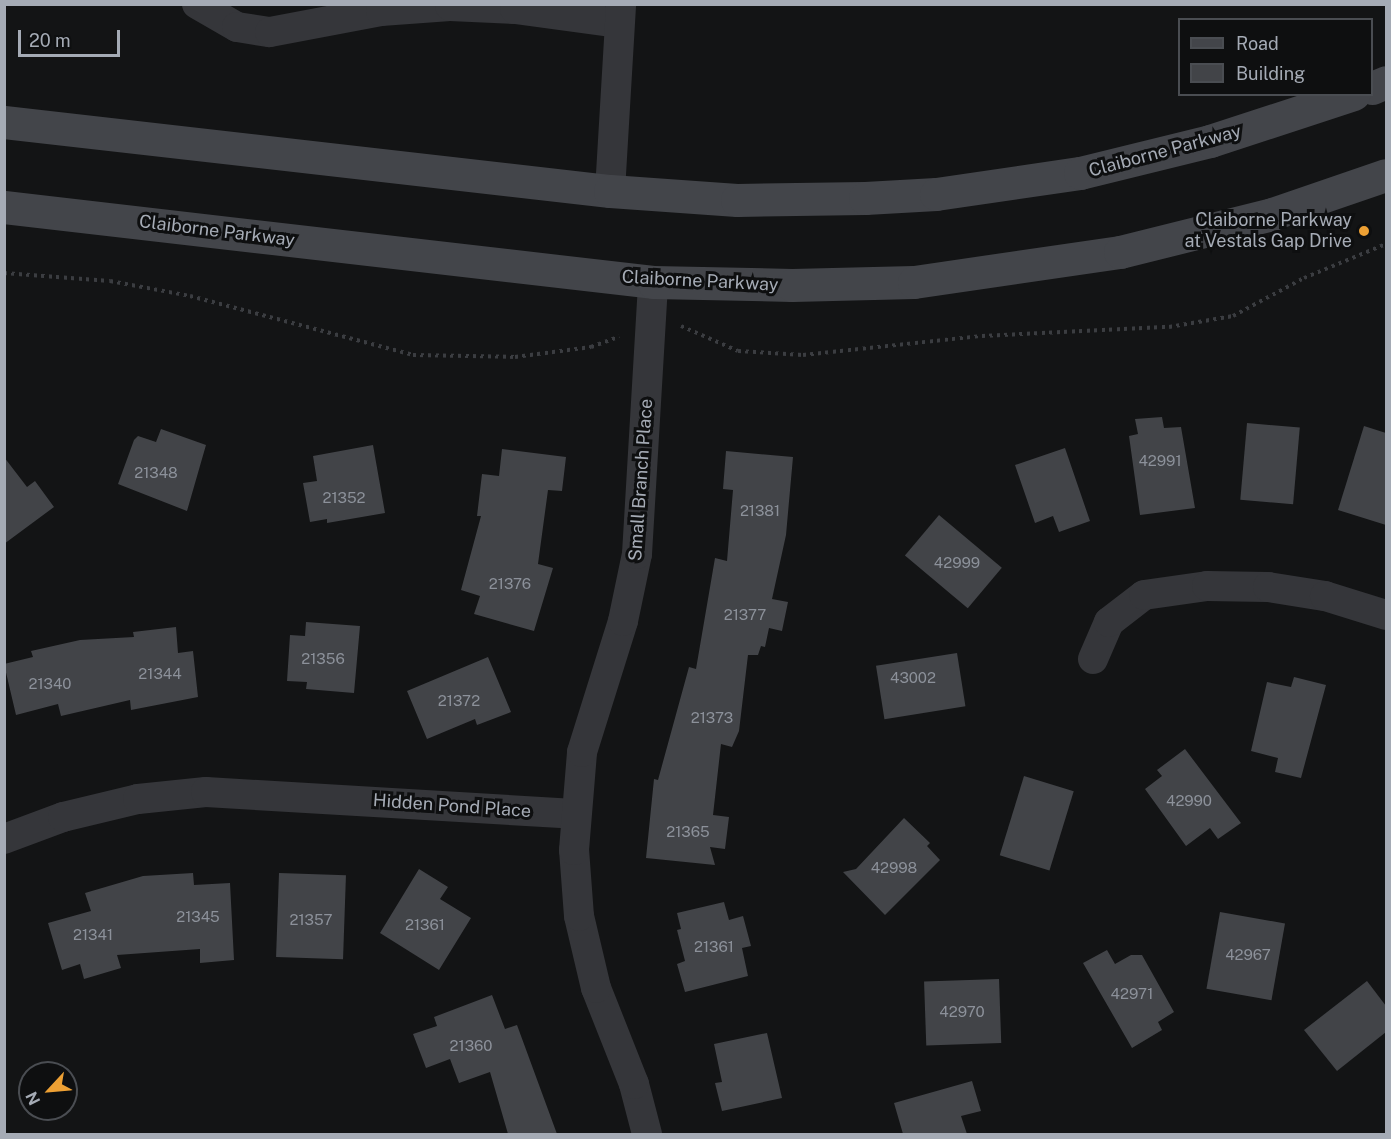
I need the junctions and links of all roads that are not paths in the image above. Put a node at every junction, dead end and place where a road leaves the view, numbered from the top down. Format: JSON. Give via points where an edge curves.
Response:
{"nodes":[{"id":1,"x":197,"y":4,"type":"edge"},
{"id":2,"x":619,"y":14,"type":"edge"},
{"id":3,"x":1348,"y":96,"type":"edge"},
{"id":4,"x":4,"y":122,"type":"edge"},
{"id":5,"x":1386,"y":175,"type":"edge"},
{"id":6,"x":610,"y":191,"type":"junction"},
{"id":7,"x":4,"y":207,"type":"edge"},
{"id":8,"x":652,"y":282,"type":"junction"},
{"id":9,"x":1386,"y":615,"type":"edge"},
{"id":10,"x":1093,"y":659,"type":"dead end"},
{"id":11,"x":574,"y":814,"type":"junction"},
{"id":12,"x":4,"y":839,"type":"edge"},
{"id":13,"x":646,"y":1134,"type":"edge"}],
"edges":[{"from":1,"to":2,"type":"street","via":[[237,27],[270,32],[381,11],[450,6]]},
{"from":2,"to":6,"type":"street"},
{"from":3,"to":6,"type":"main road","name":"Claiborne Parkway","via":[[1210,141],[1019,184],[865,198],[737,200]]},
{"from":4,"to":6,"type":"main road","name":"Claiborne Parkway"},
{"from":5,"to":8,"type":"main road","name":"Claiborne Parkway","via":[[1272,214],[1190,236],[1034,266],[903,282]]},
{"from":7,"to":8,"type":"main road","name":"Claiborne Parkway"},
{"from":8,"to":11,"type":"street","name":"Small Branch Place","via":[[637,554],[623,621],[582,752]]},
{"from":9,"to":10,"type":"street","via":[[1325,596],[1268,587],[1208,586],[1144,595],[1109,622]]},
{"from":11,"to":12,"type":"street","name":"Hidden Pond Place","via":[[206,792],[138,799],[63,817]]},
{"from":11,"to":13,"type":"street","via":[[579,916],[596,988],[634,1084]]}]}
